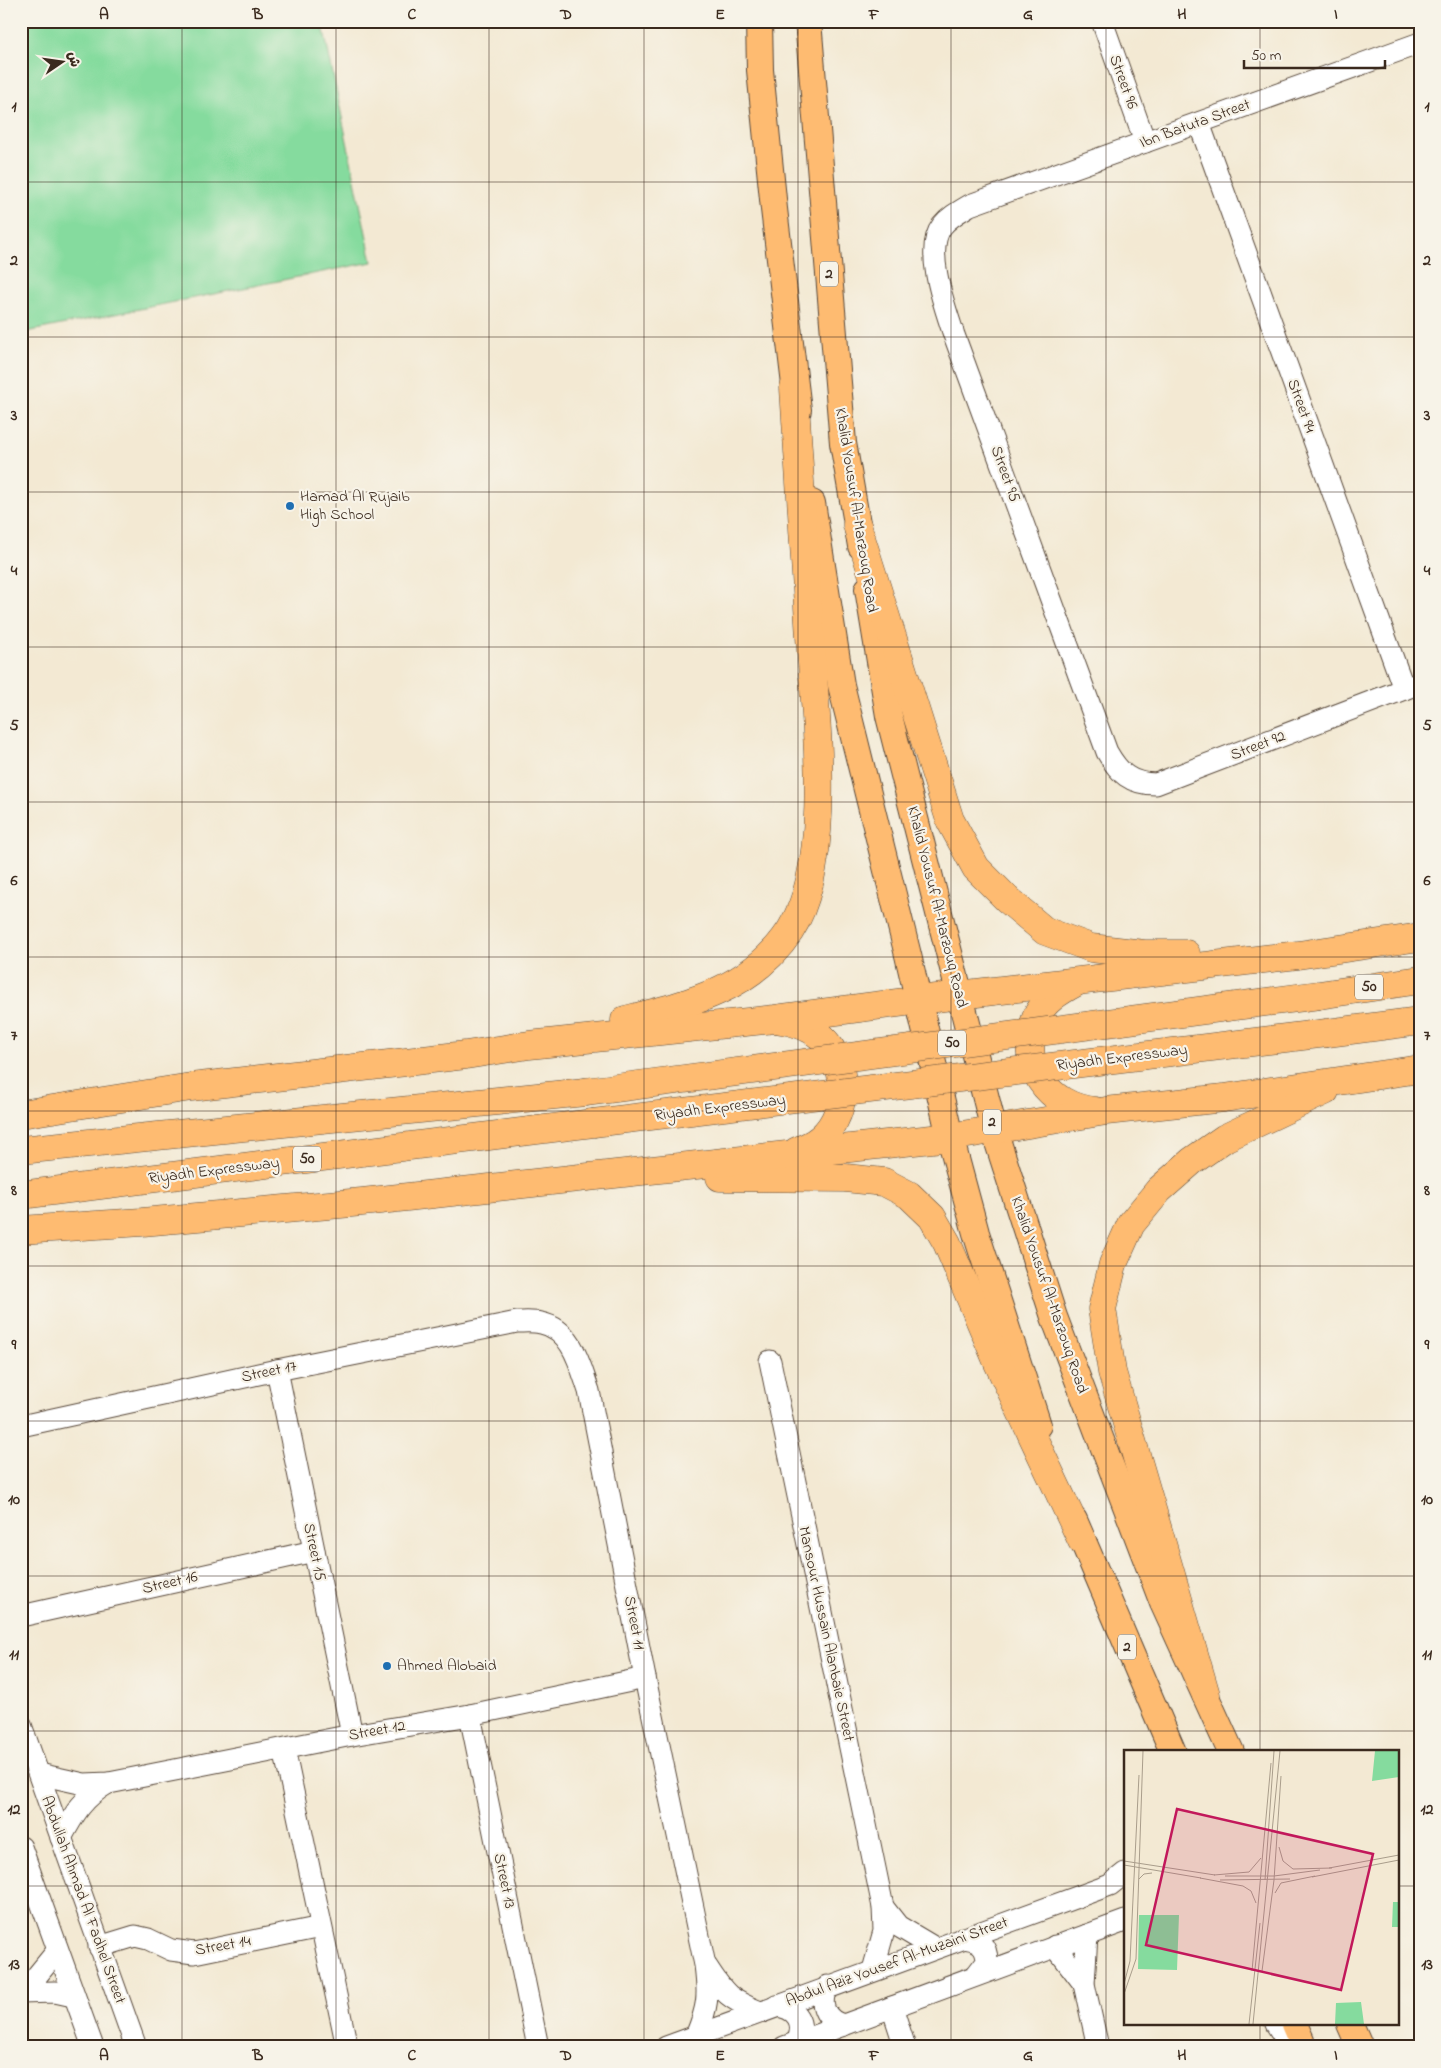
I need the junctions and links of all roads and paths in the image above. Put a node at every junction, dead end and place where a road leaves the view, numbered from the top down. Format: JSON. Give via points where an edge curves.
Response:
{"nodes":[{"id":1,"x":753,"y":21,"type":"edge"},
{"id":2,"x":759,"y":21,"type":"edge"},
{"id":3,"x":808,"y":21,"type":"edge"},
{"id":4,"x":1102,"y":21,"type":"edge"},
{"id":5,"x":1420,"y":43,"type":"edge"},
{"id":6,"x":760,"y":70,"type":"junction"},
{"id":7,"x":1199,"y":123,"type":"junction"},
{"id":8,"x":1145,"y":142,"type":"junction"},
{"id":9,"x":970,"y":205,"type":"joint"},
{"id":10,"x":794,"y":388,"type":"junction"},
{"id":11,"x":857,"y":525,"type":"junction"},
{"id":12,"x":1412,"y":686,"type":"edge"},
{"id":13,"x":1107,"y":752,"type":"joint"},
{"id":14,"x":1420,"y":937,"type":"edge"},
{"id":15,"x":1298,"y":955,"type":"junction"},
{"id":16,"x":1420,"y":980,"type":"edge"},
{"id":17,"x":1079,"y":982,"type":"junction"},
{"id":18,"x":958,"y":995,"type":"junction"},
{"id":19,"x":917,"y":1000,"type":"junction"},
{"id":20,"x":775,"y":1019,"type":"junction"},
{"id":21,"x":1420,"y":1021,"type":"edge"},
{"id":22,"x":529,"y":1045,"type":"junction"},
{"id":23,"x":1420,"y":1069,"type":"edge"},
{"id":24,"x":1354,"y":1078,"type":"junction"},
{"id":25,"x":1106,"y":1111,"type":"junction"},
{"id":26,"x":21,"y":1114,"type":"edge"},
{"id":27,"x":994,"y":1130,"type":"junction"},
{"id":28,"x":950,"y":1137,"type":"junction"},
{"id":29,"x":21,"y":1150,"type":"edge"},
{"id":30,"x":793,"y":1153,"type":"junction"},
{"id":31,"x":613,"y":1175,"type":"junction"},
{"id":32,"x":21,"y":1196,"type":"edge"},
{"id":33,"x":21,"y":1230,"type":"edge"},
{"id":34,"x":517,"y":1322,"type":"joint"},
{"id":35,"x":770,"y":1361,"type":"dead end"},
{"id":36,"x":276,"y":1370,"type":"junction"},
{"id":37,"x":21,"y":1426,"type":"edge"},
{"id":38,"x":1082,"y":1541,"type":"junction"},
{"id":39,"x":314,"y":1550,"type":"junction"},
{"id":40,"x":23,"y":1617,"type":"edge"},
{"id":41,"x":645,"y":1678,"type":"junction"},
{"id":42,"x":1206,"y":1695,"type":"junction"},
{"id":43,"x":1150,"y":1698,"type":"junction"},
{"id":44,"x":470,"y":1715,"type":"junction"},
{"id":45,"x":21,"y":1725,"type":"edge"},
{"id":46,"x":352,"y":1735,"type":"junction"},
{"id":47,"x":284,"y":1749,"type":"junction"},
{"id":48,"x":1158,"y":1750,"type":"edge"},
{"id":49,"x":1172,"y":1750,"type":"edge"},
{"id":50,"x":1230,"y":1750,"type":"edge"},
{"id":51,"x":39,"y":1774,"type":"junction"},
{"id":52,"x":109,"y":1783,"type":"junction"},
{"id":53,"x":61,"y":1838,"type":"junction"},
{"id":54,"x":21,"y":1847,"type":"edge"},
{"id":55,"x":1124,"y":1874,"type":"edge"},
{"id":56,"x":883,"y":1907,"type":"junction"},
{"id":57,"x":1124,"y":1921,"type":"edge"},
{"id":58,"x":321,"y":1927,"type":"junction"},
{"id":59,"x":1087,"y":1935,"type":"junction"},
{"id":60,"x":962,"y":1938,"type":"junction"},
{"id":61,"x":1055,"y":1946,"type":"junction"},
{"id":62,"x":99,"y":1947,"type":"junction"},
{"id":63,"x":935,"y":1948,"type":"junction"},
{"id":64,"x":57,"y":1951,"type":"junction"},
{"id":65,"x":705,"y":1965,"type":"junction"},
{"id":66,"x":873,"y":1970,"type":"junction"},
{"id":67,"x":977,"y":1974,"type":"junction"},
{"id":68,"x":1084,"y":1984,"type":"junction"},
{"id":69,"x":828,"y":1986,"type":"junction"},
{"id":70,"x":21,"y":1991,"type":"edge"},
{"id":71,"x":73,"y":1996,"type":"junction"},
{"id":72,"x":892,"y":2007,"type":"junction"},
{"id":73,"x":768,"y":2009,"type":"junction"},
{"id":74,"x":844,"y":2025,"type":"junction"},
{"id":75,"x":1277,"y":2026,"type":"edge"},
{"id":76,"x":1295,"y":2026,"type":"edge"},
{"id":77,"x":1351,"y":2026,"type":"edge"},
{"id":78,"x":696,"y":2036,"type":"junction"},
{"id":79,"x":791,"y":2044,"type":"edge"},
{"id":80,"x":93,"y":2047,"type":"edge"},
{"id":81,"x":136,"y":2047,"type":"edge"},
{"id":82,"x":347,"y":2047,"type":"edge"},
{"id":83,"x":538,"y":2047,"type":"edge"},
{"id":84,"x":666,"y":2047,"type":"edge"},
{"id":85,"x":905,"y":2047,"type":"edge"},
{"id":86,"x":1098,"y":2047,"type":"edge"},
{"id":87,"x":1290,"y":2047,"type":"edge"},
{"id":88,"x":1304,"y":2047,"type":"edge"},
{"id":89,"x":1360,"y":2047,"type":"edge"}],
"edges":[{"from":1,"to":6,"type":"main road"},
{"from":2,"to":6,"type":"main road","number":"2"},
{"from":3,"to":11,"type":"main road","name":"Khalid Yousuf Al-Marzouq Road","number":"2","via":[[844,443]]},
{"from":4,"to":8,"type":"street","name":"Street 96"},
{"from":5,"to":7,"type":"street","name":"Ibn Batuta Street"},
{"from":6,"to":10,"type":"main road","number":"2"},
{"from":7,"to":8,"type":"street","name":"Ibn Batuta Street"},
{"from":7,"to":12,"type":"street","name":"Street 94"},
{"from":8,"to":9,"type":"street","name":"Ibn Batuta Street"},
{"from":9,"to":13,"type":"street","name":"Street 95","via":[[941,228],[935,247],[942,298]]},
{"from":10,"to":19,"type":"main road","number":"2","via":[[841,685]]},
{"from":10,"to":22,"type":"highway","via":[[818,768],[817,844],[806,894],[790,931],[762,961],[732,986],[682,1006]]},
{"from":11,"to":15,"type":"highway","via":[[950,820],[976,868],[1008,900],[1045,931],[1091,948],[1144,954]]},
{"from":11,"to":18,"type":"main road","name":"Khalid Yousuf Al-Marzouq Road","number":"2","via":[[889,716]]},
{"from":12,"to":13,"type":"street","name":"Street 92","via":[[1156,784],[1130,779],[1117,770]]},
{"from":14,"to":15,"type":"highway"},
{"from":15,"to":17,"type":"highway"},
{"from":16,"to":29,"type":"highway","name":"Riyadh Expressway","number":"50","bridge":true,"via":[[585,1092]]},
{"from":17,"to":18,"type":"highway"},
{"from":17,"to":25,"type":"highway","via":[[1054,995],[1036,1017],[1030,1045],[1036,1073],[1053,1096],[1078,1110]]},
{"from":18,"to":19,"type":"highway"},
{"from":18,"to":27,"type":"main road","name":"Khalid Yousuf Al-Marzouq Road","number":"2"},
{"from":19,"to":20,"type":"highway"},
{"from":19,"to":28,"type":"main road","number":"2"},
{"from":20,"to":22,"type":"highway"},
{"from":20,"to":30,"type":"highway","via":[[799,1023],[820,1036],[835,1055],[842,1078],[841,1102],[832,1125],[815,1142]]},
{"from":21,"to":32,"type":"highway","name":"Riyadh Expressway","number":"50","bridge":true},
{"from":22,"to":26,"type":"highway","via":[[191,1087]]},
{"from":23,"to":24,"type":"highway"},
{"from":24,"to":25,"type":"highway","via":[[1224,1098]]},
{"from":24,"to":42,"type":"highway","via":[[1225,1138],[1159,1190],[1131,1224],[1113,1264],[1102,1309],[1112,1372]]},
{"from":25,"to":27,"type":"highway"},
{"from":27,"to":28,"type":"highway"},
{"from":27,"to":42,"type":"main road","name":"Khalid Yousuf Al-Marzouq Road","number":"2","via":[[1054,1317],[1164,1603]]},
{"from":28,"to":30,"type":"highway"},
{"from":28,"to":38,"type":"main road","number":"2","via":[[976,1232],[1035,1417]]},
{"from":30,"to":31,"type":"highway"},
{"from":31,"to":33,"type":"highway","via":[[142,1222]]},
{"from":31,"to":38,"type":"highway","via":[[845,1178],[884,1182],[909,1195],[932,1217],[947,1243],[998,1363]]},
{"from":34,"to":36,"type":"street","name":"Street 17"},
{"from":34,"to":41,"type":"street","name":"Street 11","via":[[554,1327],[578,1356],[589,1391]]},
{"from":35,"to":56,"type":"street","name":"Mansour Hussain Alanbaie Street"},
{"from":36,"to":37,"type":"street","name":"Street 17"},
{"from":36,"to":39,"type":"street","name":"Street 15"},
{"from":38,"to":43,"type":"main road","number":"2"},
{"from":39,"to":40,"type":"street","name":"Street 16"},
{"from":39,"to":46,"type":"street","name":"Street 15"},
{"from":41,"to":44,"type":"street","name":"Street 12"},
{"from":41,"to":65,"type":"street","name":"Street 11"},
{"from":42,"to":50,"type":"main road","name":"Khalid Yousuf Al-Marzouq Road","number":"2"},
{"from":43,"to":48,"type":"street"},
{"from":43,"to":49,"type":"main road","number":"2"},
{"from":44,"to":46,"type":"street","name":"Street 12"},
{"from":44,"to":83,"type":"street","name":"Street 13"},
{"from":45,"to":51,"type":"street","name":"Abdullah Ahmad Al Fadhel Street"},
{"from":46,"to":47,"type":"street","name":"Street 12"},
{"from":47,"to":52,"type":"street","name":"Street 12"},
{"from":47,"to":58,"type":"street"},
{"from":51,"to":52,"type":"street","name":"Street 12","via":[[84,1784]]},
{"from":51,"to":53,"type":"street","name":"Abdullah Ahmad Al Fadhel Street"},
{"from":52,"to":53,"type":"street","name":"Street 12","via":[[89,1794],[75,1811]]},
{"from":53,"to":62,"type":"street","name":"Abdullah Ahmad Al Fadhel Street"},
{"from":54,"to":64,"type":"street"},
{"from":55,"to":60,"type":"street","name":"Abdul Aziz Yousef Al-Muzaini Street","via":[[1110,1885]]},
{"from":56,"to":63,"type":"street","name":"Mansour Hussain Alanbaie Street","via":[[898,1926]]},
{"from":56,"to":66,"type":"street","name":"Mansour Hussain Alanbaie Street","via":[[884,1931]]},
{"from":57,"to":59,"type":"street"},
{"from":58,"to":62,"type":"street","name":"Street 14","via":[[194,1953],[171,1950],[135,1936]]},
{"from":58,"to":82,"type":"street"},
{"from":59,"to":61,"type":"street"},
{"from":59,"to":68,"type":"street"},
{"from":60,"to":63,"type":"street","name":"Abdul Aziz Yousef Al-Muzaini Street"},
{"from":60,"to":67,"type":"street","via":[[978,1941],[984,1946],[987,1961]]},
{"from":61,"to":67,"type":"street"},
{"from":61,"to":68,"type":"street"},
{"from":62,"to":81,"type":"street","name":"Abdullah Ahmad Al Fadhel Street"},
{"from":63,"to":66,"type":"street","name":"Abdul Aziz Yousef Al-Muzaini Street"},
{"from":64,"to":70,"type":"street"},
{"from":64,"to":71,"type":"street"},
{"from":65,"to":73,"type":"street","name":"Street 11","via":[[734,2001]]},
{"from":65,"to":78,"type":"street","name":"Street 11","via":[[706,2009]]},
{"from":66,"to":69,"type":"street","name":"Abdul Aziz Yousef Al-Muzaini Street"},
{"from":67,"to":72,"type":"street"},
{"from":68,"to":86,"type":"street"},
{"from":69,"to":73,"type":"street","name":"Abdul Aziz Yousef Al-Muzaini Street"},
{"from":69,"to":74,"type":"street","via":[[822,2002],[824,2010],[835,2023]]},
{"from":70,"to":71,"type":"street"},
{"from":71,"to":80,"type":"street"},
{"from":72,"to":74,"type":"street"},
{"from":72,"to":85,"type":"street"},
{"from":73,"to":78,"type":"street","name":"Abdul Aziz Yousef Al-Muzaini Street"},
{"from":73,"to":79,"type":"street","name":"Street 11","via":[[792,2010],[798,2017],[801,2034]]},
{"from":74,"to":79,"type":"street"},
{"from":75,"to":87,"type":"street"},
{"from":76,"to":88,"type":"main road"},
{"from":77,"to":89,"type":"main road"},
{"from":78,"to":84,"type":"street","name":"Abdul Aziz Yousef Al-Muzaini Street"}]}
